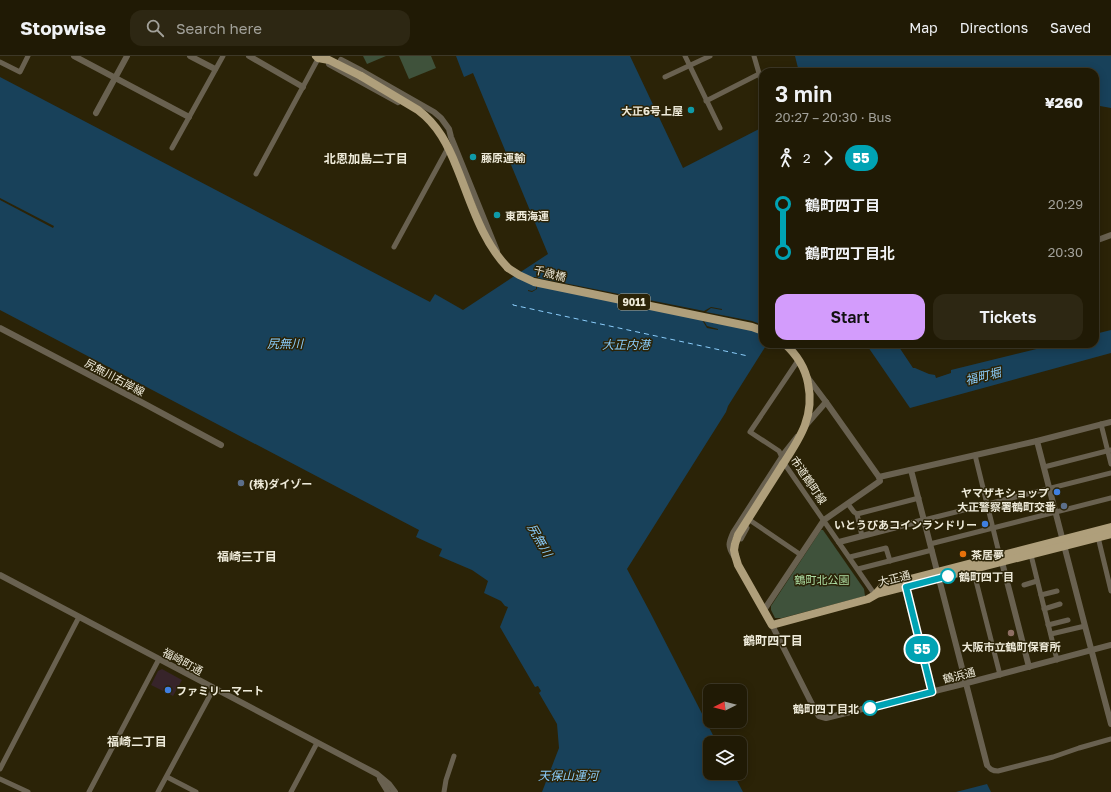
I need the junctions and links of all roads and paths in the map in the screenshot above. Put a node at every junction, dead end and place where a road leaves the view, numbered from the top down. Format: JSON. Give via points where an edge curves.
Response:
{"nodes":[{"id":1,"x":28,"y":56,"type":"edge"},
{"id":2,"x":74,"y":56,"type":"edge"},
{"id":3,"x":127,"y":56,"type":"edge"},
{"id":4,"x":190,"y":56,"type":"edge"},
{"id":5,"x":222,"y":56,"type":"edge"},
{"id":6,"x":248,"y":56,"type":"edge"},
{"id":7,"x":332,"y":56,"type":"edge"},
{"id":8,"x":685,"y":56,"type":"edge"},
{"id":9,"x":710,"y":56,"type":"edge"},
{"id":10,"x":754,"y":56,"type":"edge"},
{"id":11,"x":318,"y":57,"type":"edge"},
{"id":12,"x":341,"y":60,"type":"junction"},
{"id":13,"x":0,"y":62,"type":"edge"},
{"id":14,"x":690,"y":66,"type":"junction"},
{"id":15,"x":215,"y":69,"type":"junction"},
{"id":16,"x":350,"y":70,"type":"junction"},
{"id":17,"x":759,"y":74,"type":"joint"},
{"id":18,"x":665,"y":77,"type":"dead end"},
{"id":19,"x":115,"y":78,"type":"junction"},
{"id":20,"x":303,"y":87,"type":"junction"},
{"id":21,"x":706,"y":101,"type":"junction"},
{"id":22,"x":434,"y":112,"type":"junction"},
{"id":23,"x":96,"y":113,"type":"dead end"},
{"id":24,"x":189,"y":117,"type":"junction"},
{"id":25,"x":426,"y":118,"type":"junction"},
{"id":26,"x":720,"y":128,"type":"dead end"},
{"id":27,"x":452,"y":138,"type":"junction"},
{"id":28,"x":172,"y":148,"type":"dead end"},
{"id":29,"x":256,"y":174,"type":"dead end"},
{"id":30,"x":1111,"y":235,"type":"edge"},
{"id":31,"x":1099,"y":240,"type":"edge"},
{"id":32,"x":394,"y":247,"type":"dead end"},
{"id":33,"x":506,"y":273,"type":"dead end"},
{"id":34,"x":0,"y":328,"type":"edge"},
{"id":35,"x":759,"y":330,"type":"edge"},
{"id":36,"x":790,"y":348,"type":"edge"},
{"id":37,"x":796,"y":362,"type":"joint"},
{"id":38,"x":826,"y":402,"type":"junction"},
{"id":39,"x":1111,"y":422,"type":"edge"},
{"id":40,"x":1101,"y":424,"type":"junction"},
{"id":41,"x":1037,"y":441,"type":"junction"},
{"id":42,"x":221,"y":445,"type":"dead end"},
{"id":43,"x":1109,"y":450,"type":"edge"},
{"id":44,"x":975,"y":455,"type":"junction"},
{"id":45,"x":782,"y":456,"type":"junction"},
{"id":46,"x":1111,"y":464,"type":"edge"},
{"id":47,"x":786,"y":466,"type":"junction"},
{"id":48,"x":1044,"y":466,"type":"junction"},
{"id":49,"x":911,"y":470,"type":"junction"},
{"id":50,"x":1111,"y":473,"type":"edge"},
{"id":51,"x":879,"y":477,"type":"junction"},
{"id":52,"x":1050,"y":488,"type":"junction"},
{"id":53,"x":919,"y":498,"type":"junction"},
{"id":54,"x":1111,"y":498,"type":"edge"},
{"id":55,"x":848,"y":504,"type":"junction"},
{"id":56,"x":987,"y":504,"type":"junction"},
{"id":57,"x":1055,"y":512,"type":"junction"},
{"id":58,"x":856,"y":514,"type":"junction"},
{"id":59,"x":824,"y":520,"type":"junction"},
{"id":60,"x":924,"y":520,"type":"junction"},
{"id":61,"x":751,"y":522,"type":"junction"},
{"id":62,"x":1111,"y":527,"type":"edge"},
{"id":63,"x":993,"y":528,"type":"junction"},
{"id":64,"x":1111,"y":534,"type":"edge"},
{"id":65,"x":862,"y":536,"type":"junction"},
{"id":66,"x":1098,"y":537,"type":"junction"},
{"id":67,"x":738,"y":542,"type":"junction"},
{"id":68,"x":839,"y":542,"type":"junction"},
{"id":69,"x":1063,"y":543,"type":"junction"},
{"id":70,"x":931,"y":547,"type":"junction"},
{"id":71,"x":801,"y":555,"type":"junction"},
{"id":72,"x":1030,"y":555,"type":"junction"},
{"id":73,"x":850,"y":557,"type":"junction"},
{"id":74,"x":1001,"y":559,"type":"junction"},
{"id":75,"x":736,"y":560,"type":"junction"},
{"id":76,"x":890,"y":561,"type":"junction"},
{"id":77,"x":858,"y":569,"type":"junction"},
{"id":78,"x":973,"y":569,"type":"junction"},
{"id":79,"x":0,"y":575,"type":"edge"},
{"id":80,"x":938,"y":575,"type":"junction"},
{"id":81,"x":1037,"y":581,"type":"junction"},
{"id":82,"x":1024,"y":585,"type":"dead end"},
{"id":83,"x":906,"y":587,"type":"junction"},
{"id":84,"x":1057,"y":591,"type":"dead end"},
{"id":85,"x":1111,"y":591,"type":"edge"},
{"id":86,"x":875,"y":594,"type":"junction"},
{"id":87,"x":1041,"y":595,"type":"junction"},
{"id":88,"x":1060,"y":604,"type":"dead end"},
{"id":89,"x":1044,"y":608,"type":"junction"},
{"id":90,"x":764,"y":610,"type":"junction"},
{"id":91,"x":79,"y":617,"type":"junction"},
{"id":92,"x":1068,"y":620,"type":"dead end"},
{"id":93,"x":772,"y":625,"type":"junction"},
{"id":94,"x":1048,"y":625,"type":"junction"},
{"id":95,"x":1085,"y":626,"type":"junction"},
{"id":96,"x":1051,"y":634,"type":"junction"},
{"id":97,"x":1111,"y":646,"type":"edge"},
{"id":98,"x":1091,"y":651,"type":"junction"},
{"id":99,"x":159,"y":659,"type":"junction"},
{"id":100,"x":1057,"y":660,"type":"junction"},
{"id":101,"x":1029,"y":667,"type":"junction"},
{"id":102,"x":1000,"y":675,"type":"junction"},
{"id":103,"x":966,"y":684,"type":"junction"},
{"id":104,"x":214,"y":688,"type":"junction"},
{"id":105,"x":932,"y":692,"type":"junction"},
{"id":106,"x":1111,"y":724,"type":"edge"},
{"id":107,"x":1111,"y":739,"type":"edge"},
{"id":108,"x":317,"y":743,"type":"junction"},
{"id":109,"x":454,"y":756,"type":"dead end"},
{"id":110,"x":987,"y":765,"type":"joint"},
{"id":111,"x":0,"y":769,"type":"edge"},
{"id":112,"x":377,"y":774,"type":"junction"},
{"id":113,"x":166,"y":776,"type":"junction"},
{"id":114,"x":0,"y":780,"type":"edge"},
{"id":115,"x":28,"y":792,"type":"edge"},
{"id":116,"x":89,"y":792,"type":"edge"},
{"id":117,"x":158,"y":792,"type":"edge"},
{"id":118,"x":196,"y":792,"type":"edge"},
{"id":119,"x":291,"y":792,"type":"edge"},
{"id":120,"x":388,"y":792,"type":"edge"},
{"id":121,"x":395,"y":792,"type":"edge"},
{"id":122,"x":444,"y":792,"type":"edge"}],
"edges":[{"from":1,"to":13,"type":"street","via":[[20,72]]},
{"from":2,"to":19,"type":"street"},
{"from":3,"to":19,"type":"street"},
{"from":4,"to":15,"type":"street"},
{"from":5,"to":15,"type":"street"},
{"from":6,"to":20,"type":"street"},
{"from":7,"to":12,"type":"main road"},
{"from":8,"to":14,"type":"street"},
{"from":9,"to":14,"type":"street"},
{"from":10,"to":17,"type":"street"},
{"from":11,"to":16,"type":"main road","name":"千歳橋"},
{"from":11,"to":20,"type":"street"},
{"from":11,"to":25,"type":"street"},
{"from":12,"to":16,"type":"main road"},
{"from":12,"to":22,"type":"street"},
{"from":14,"to":18,"type":"street"},
{"from":14,"to":21,"type":"street"},
{"from":15,"to":24,"type":"street"},
{"from":16,"to":35,"type":"main road","name":"千歳橋","number":"9011","bridge":true,"via":[[418,110],[434,125],[451,155],[485,237],[502,262],[519,275],[534,282]]},
{"from":17,"to":21,"type":"street"},
{"from":19,"to":23,"type":"street"},
{"from":19,"to":24,"type":"street"},
{"from":20,"to":29,"type":"street"},
{"from":21,"to":26,"type":"street"},
{"from":22,"to":25,"type":"street"},
{"from":22,"to":27,"type":"street","via":[[449,128]]},
{"from":24,"to":28,"type":"street"},
{"from":25,"to":27,"type":"street"},
{"from":27,"to":32,"type":"street"},
{"from":27,"to":33,"type":"street"},
{"from":30,"to":31,"type":"street"},
{"from":34,"to":42,"type":"street","name":"尻無川右岸線"},
{"from":36,"to":67,"type":"main road","bridge":true,"via":[[806,374],[810,394],[808,415],[795,445],[742,528]]},
{"from":37,"to":38,"type":"street"},
{"from":37,"to":45,"type":"street","via":[[750,432]]},
{"from":38,"to":45,"type":"street"},
{"from":38,"to":51,"type":"street"},
{"from":39,"to":40,"type":"street"},
{"from":40,"to":41,"type":"street"},
{"from":40,"to":43,"type":"street"},
{"from":41,"to":44,"type":"street"},
{"from":41,"to":48,"type":"street"},
{"from":43,"to":46,"type":"street"},
{"from":43,"to":48,"type":"street"},
{"from":44,"to":49,"type":"street"},
{"from":44,"to":56,"type":"street"},
{"from":45,"to":47,"type":"street","name":"市道鶴町線"},
{"from":45,"to":75,"type":"street","via":[[733,532],[729,549]]},
{"from":47,"to":59,"type":"street","name":"市道鶴町線"},
{"from":47,"to":61,"type":"street"},
{"from":48,"to":52,"type":"street"},
{"from":49,"to":51,"type":"street"},
{"from":49,"to":53,"type":"street"},
{"from":50,"to":52,"type":"street"},
{"from":51,"to":55,"type":"street","via":[[880,481]]},
{"from":52,"to":56,"type":"street"},
{"from":52,"to":57,"type":"street"},
{"from":53,"to":58,"type":"street"},
{"from":53,"to":60,"type":"street"},
{"from":54,"to":57,"type":"street"},
{"from":55,"to":58,"type":"street"},
{"from":55,"to":59,"type":"street"},
{"from":56,"to":60,"type":"street"},
{"from":56,"to":63,"type":"street"},
{"from":57,"to":63,"type":"street"},
{"from":57,"to":69,"type":"street"},
{"from":58,"to":65,"type":"street"},
{"from":59,"to":68,"type":"street","name":"市道鶴町線"},
{"from":59,"to":71,"type":"street"},
{"from":60,"to":65,"type":"street"},
{"from":60,"to":70,"type":"street"},
{"from":61,"to":67,"type":"street"},
{"from":61,"to":71,"type":"street"},
{"from":62,"to":69,"type":"main road","name":"大正通"},
{"from":63,"to":70,"type":"street"},
{"from":63,"to":74,"type":"street"},
{"from":64,"to":66,"type":"main road","name":"大正通"},
{"from":65,"to":68,"type":"street"},
{"from":66,"to":69,"type":"main road","name":"大正通"},
{"from":66,"to":85,"type":"street"},
{"from":67,"to":75,"type":"main road"},
{"from":68,"to":73,"type":"street","name":"市道鶴町線"},
{"from":69,"to":72,"type":"main road","name":"大正通"},
{"from":69,"to":74,"type":"main road","name":"大正通"},
{"from":69,"to":95,"type":"street"},
{"from":70,"to":76,"type":"street"},
{"from":70,"to":80,"type":"street"},
{"from":71,"to":90,"type":"street"},
{"from":72,"to":74,"type":"main road","name":"大正通"},
{"from":72,"to":81,"type":"street"},
{"from":73,"to":76,"type":"street","via":[[886,548]]},
{"from":73,"to":77,"type":"street","name":"市道鶴町線"},
{"from":74,"to":78,"type":"main road","name":"大正通"},
{"from":74,"to":80,"type":"main road","name":"大正通"},
{"from":74,"to":101,"type":"street"},
{"from":75,"to":90,"type":"main road"},
{"from":76,"to":77,"type":"street"},
{"from":77,"to":86,"type":"street","name":"市道鶴町線"},
{"from":78,"to":80,"type":"main road","name":"大正通"},
{"from":78,"to":102,"type":"street"},
{"from":79,"to":91,"type":"street","name":"福崎町通"},
{"from":80,"to":83,"type":"main road","name":"大正通"},
{"from":80,"to":86,"type":"main road","name":"大正通","via":[[882,586]]},
{"from":80,"to":103,"type":"street"},
{"from":81,"to":82,"type":"street"},
{"from":81,"to":87,"type":"street"},
{"from":83,"to":86,"type":"main road","name":"大正通"},
{"from":83,"to":105,"type":"street"},
{"from":84,"to":87,"type":"street"},
{"from":86,"to":93,"type":"main road","via":[[868,599]]},
{"from":87,"to":89,"type":"street"},
{"from":88,"to":89,"type":"street"},
{"from":89,"to":94,"type":"street"},
{"from":90,"to":93,"type":"main road"},
{"from":91,"to":99,"type":"street","name":"福崎町通"},
{"from":91,"to":111,"type":"street"},
{"from":92,"to":94,"type":"street"},
{"from":93,"to":105,"type":"street","name":"鶴浜通","via":[[819,716],[826,718]]},
{"from":94,"to":96,"type":"street"},
{"from":95,"to":96,"type":"street"},
{"from":95,"to":98,"type":"street"},
{"from":96,"to":100,"type":"street"},
{"from":97,"to":98,"type":"street","name":"鶴浜通"},
{"from":98,"to":100,"type":"street","name":"鶴浜通"},
{"from":98,"to":106,"type":"street"},
{"from":99,"to":104,"type":"street","name":"福崎町通"},
{"from":99,"to":116,"type":"street"},
{"from":100,"to":101,"type":"street","name":"鶴浜通"},
{"from":101,"to":102,"type":"street","name":"鶴浜通"},
{"from":102,"to":103,"type":"street","name":"鶴浜通"},
{"from":103,"to":105,"type":"street","name":"鶴浜通"},
{"from":103,"to":110,"type":"street"},
{"from":104,"to":108,"type":"street","name":"福崎町通"},
{"from":104,"to":113,"type":"street"},
{"from":107,"to":110,"type":"street","via":[[1053,757],[994,771]]},
{"from":108,"to":112,"type":"street","name":"福崎町通"},
{"from":108,"to":119,"type":"street"},
{"from":109,"to":122,"type":"street"},
{"from":112,"to":120,"type":"street"},
{"from":112,"to":121,"type":"street","name":"福崎町通"},
{"from":113,"to":117,"type":"street"},
{"from":113,"to":118,"type":"street"},
{"from":114,"to":115,"type":"street"}]}
